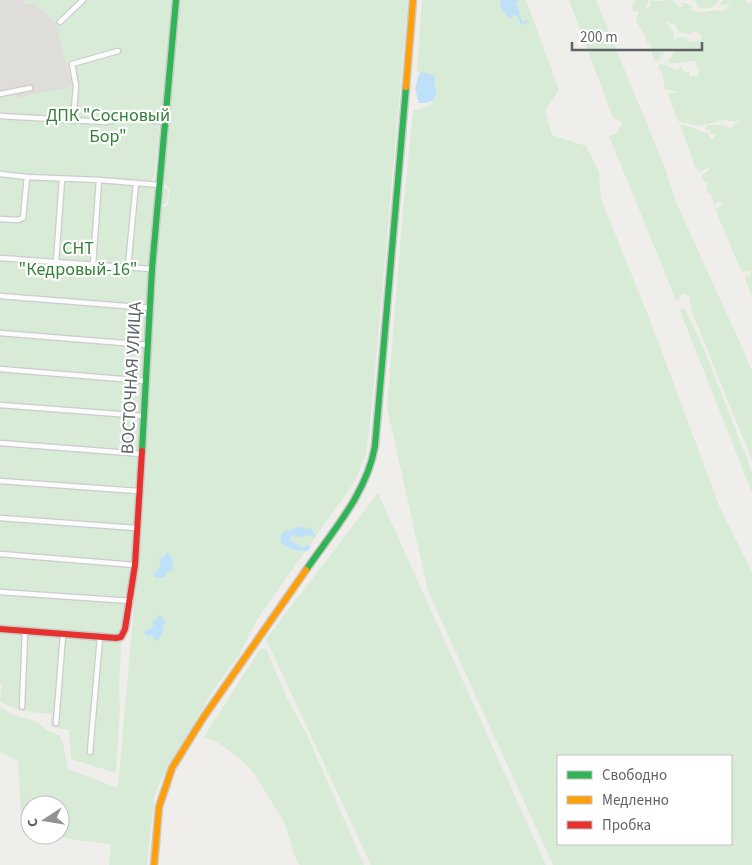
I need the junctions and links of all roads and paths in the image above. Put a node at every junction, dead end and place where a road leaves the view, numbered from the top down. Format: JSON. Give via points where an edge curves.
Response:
{"nodes":[{"id":1,"x":83,"y":0,"type":"edge"},
{"id":2,"x":176,"y":0,"type":"edge"},
{"id":3,"x":412,"y":0,"type":"edge"},
{"id":4,"x":60,"y":22,"type":"dead end"},
{"id":5,"x":118,"y":51,"type":"dead end"},
{"id":6,"x":30,"y":88,"type":"dead end"},
{"id":7,"x":0,"y":94,"type":"edge"},
{"id":8,"x":0,"y":116,"type":"edge"},
{"id":9,"x":73,"y":121,"type":"junction"},
{"id":10,"x":164,"y":122,"type":"junction"},
{"id":11,"x":0,"y":174,"type":"edge"},
{"id":12,"x":27,"y":177,"type":"junction"},
{"id":13,"x":62,"y":179,"type":"junction"},
{"id":14,"x":99,"y":180,"type":"junction"},
{"id":15,"x":136,"y":183,"type":"junction"},
{"id":16,"x":160,"y":185,"type":"junction"},
{"id":17,"x":0,"y":219,"type":"edge"},
{"id":18,"x":0,"y":258,"type":"edge"},
{"id":19,"x":56,"y":262,"type":"junction"},
{"id":20,"x":93,"y":264,"type":"junction"},
{"id":21,"x":128,"y":267,"type":"junction"},
{"id":22,"x":152,"y":269,"type":"junction"},
{"id":23,"x":0,"y":296,"type":"edge"},
{"id":24,"x":150,"y":308,"type":"junction"},
{"id":25,"x":0,"y":333,"type":"edge"},
{"id":26,"x":148,"y":345,"type":"junction"},
{"id":27,"x":0,"y":369,"type":"edge"},
{"id":28,"x":146,"y":381,"type":"junction"},
{"id":29,"x":0,"y":405,"type":"edge"},
{"id":30,"x":144,"y":416,"type":"junction"},
{"id":31,"x":0,"y":443,"type":"edge"},
{"id":32,"x":142,"y":454,"type":"junction"},
{"id":33,"x":0,"y":480,"type":"edge"},
{"id":34,"x":138,"y":491,"type":"junction"},
{"id":35,"x":0,"y":518,"type":"edge"},
{"id":36,"x":136,"y":528,"type":"junction"},
{"id":37,"x":0,"y":554,"type":"edge"},
{"id":38,"x":135,"y":565,"type":"junction"},
{"id":39,"x":0,"y":592,"type":"edge"},
{"id":40,"x":130,"y":601,"type":"junction"},
{"id":41,"x":0,"y":630,"type":"edge"},
{"id":42,"x":25,"y":632,"type":"junction"},
{"id":43,"x":62,"y":635,"type":"junction"},
{"id":44,"x":100,"y":637,"type":"junction"},
{"id":45,"x":22,"y":707,"type":"dead end"},
{"id":46,"x":56,"y":723,"type":"dead end"},
{"id":47,"x":90,"y":752,"type":"dead end"},
{"id":48,"x":154,"y":865,"type":"edge"}],
"edges":[{"from":1,"to":4,"type":"street"},
{"from":2,"to":10,"type":"street","name":"ВОСТОЧНАЯ УЛИЦА"},
{"from":3,"to":48,"type":"street","via":[[372,464],[347,511],[182,750],[159,807]]},
{"from":5,"to":9,"type":"street","via":[[72,64],[76,86]]},
{"from":6,"to":7,"type":"street"},
{"from":8,"to":9,"type":"street"},
{"from":9,"to":10,"type":"street","via":[[105,122],[127,118]]},
{"from":10,"to":16,"type":"street","name":"ВОСТОЧНАЯ УЛИЦА"},
{"from":11,"to":12,"type":"street"},
{"from":12,"to":13,"type":"street"},
{"from":12,"to":17,"type":"street","via":[[23,218]]},
{"from":13,"to":14,"type":"street"},
{"from":13,"to":19,"type":"street"},
{"from":14,"to":15,"type":"street"},
{"from":14,"to":20,"type":"street"},
{"from":15,"to":16,"type":"street"},
{"from":15,"to":21,"type":"street"},
{"from":16,"to":22,"type":"street","name":"ВОСТОЧНАЯ УЛИЦА"},
{"from":18,"to":19,"type":"street"},
{"from":19,"to":20,"type":"street"},
{"from":20,"to":21,"type":"street"},
{"from":21,"to":22,"type":"street"},
{"from":22,"to":24,"type":"street","name":"ВОСТОЧНАЯ УЛИЦА"},
{"from":23,"to":24,"type":"street"},
{"from":24,"to":26,"type":"street","name":"ВОСТОЧНАЯ УЛИЦА"},
{"from":25,"to":26,"type":"street"},
{"from":26,"to":28,"type":"street","name":"ВОСТОЧНАЯ УЛИЦА"},
{"from":27,"to":28,"type":"street"},
{"from":28,"to":30,"type":"street","name":"ВОСТОЧНАЯ УЛИЦА"},
{"from":29,"to":30,"type":"street"},
{"from":30,"to":32,"type":"street","name":"ВОСТОЧНАЯ УЛИЦА"},
{"from":31,"to":32,"type":"street"},
{"from":32,"to":34,"type":"street","name":"ВОСТОЧНАЯ УЛИЦА"},
{"from":33,"to":34,"type":"street"},
{"from":34,"to":36,"type":"street","name":"ВОСТОЧНАЯ УЛИЦА"},
{"from":35,"to":36,"type":"street"},
{"from":36,"to":38,"type":"street","name":"ВОСТОЧНАЯ УЛИЦА"},
{"from":37,"to":38,"type":"street"},
{"from":38,"to":40,"type":"street","name":"ВОСТОЧНАЯ УЛИЦА"},
{"from":39,"to":40,"type":"street"},
{"from":40,"to":44,"type":"street","name":"ВОСТОЧНАЯ УЛИЦА","via":[[121,637]]},
{"from":41,"to":42,"type":"street"},
{"from":42,"to":43,"type":"street"},
{"from":42,"to":45,"type":"street"},
{"from":43,"to":44,"type":"street"},
{"from":43,"to":46,"type":"street"},
{"from":44,"to":47,"type":"street"}]}
